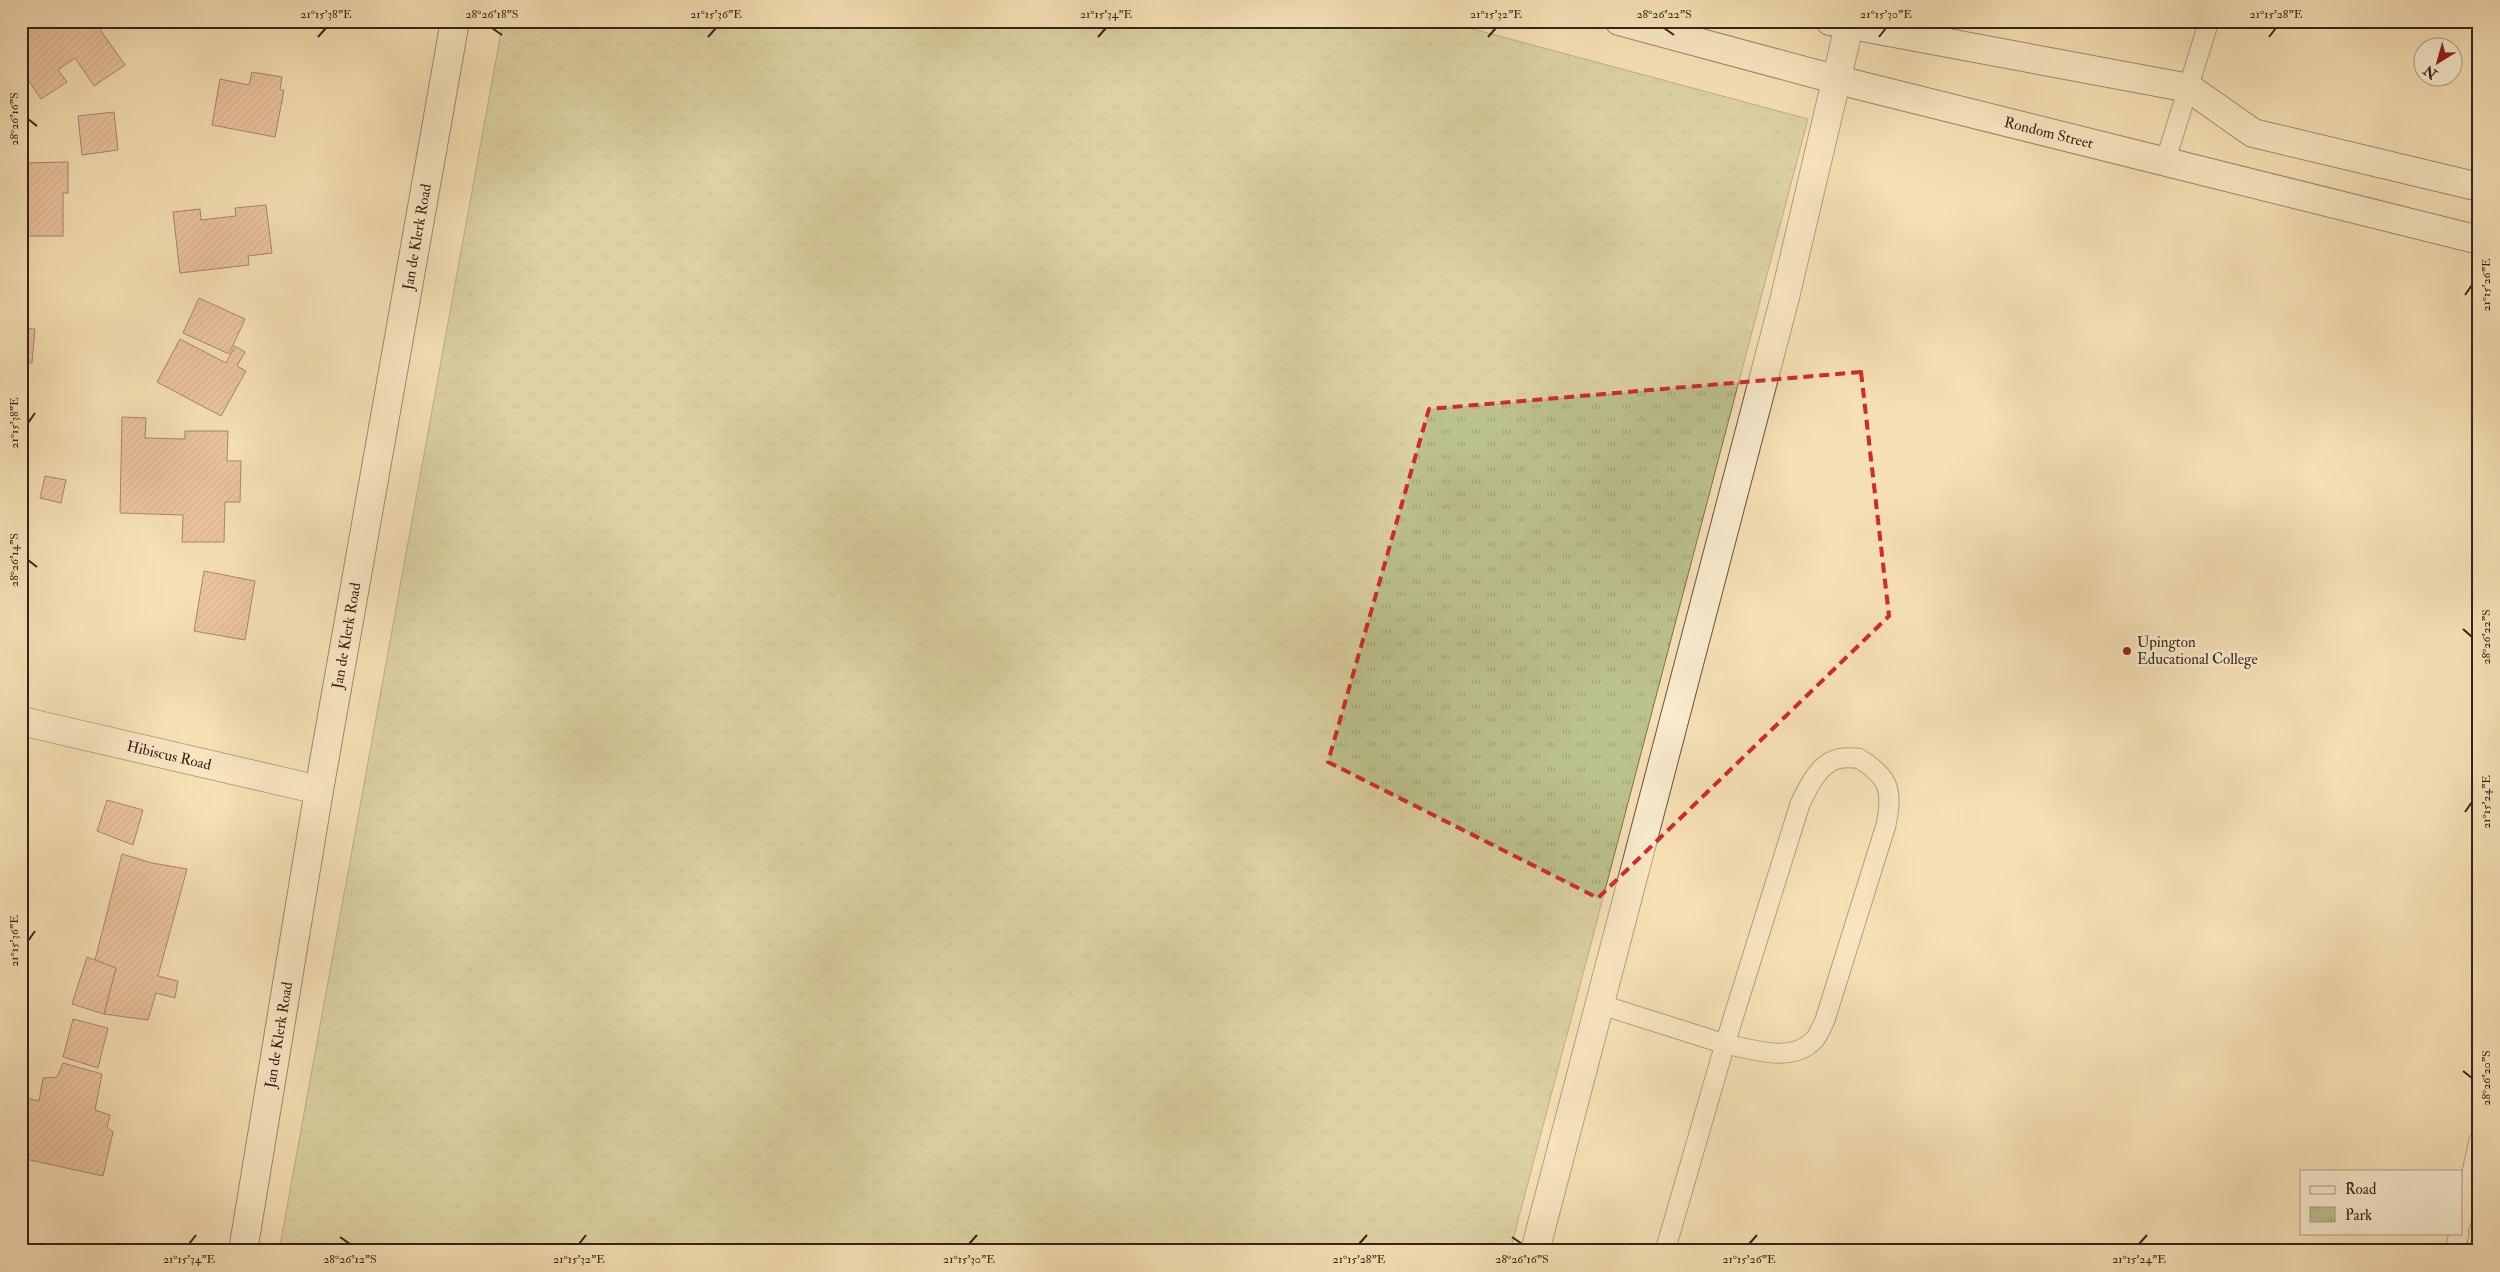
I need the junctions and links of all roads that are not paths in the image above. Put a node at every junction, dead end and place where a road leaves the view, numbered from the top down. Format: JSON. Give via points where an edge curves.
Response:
{"nodes":[{"id":1,"x":455,"y":21,"type":"edge"},
{"id":2,"x":1619,"y":21,"type":"edge"},
{"id":3,"x":2209,"y":21,"type":"edge"},
{"id":4,"x":1840,"y":24,"type":"edge"},
{"id":5,"x":1838,"y":80,"type":"junction"},
{"id":6,"x":2189,"y":88,"type":"junction"},
{"id":7,"x":2165,"y":162,"type":"junction"},
{"id":8,"x":2479,"y":187,"type":"edge"},
{"id":9,"x":2479,"y":240,"type":"edge"},
{"id":10,"x":21,"y":721,"type":"edge"},
{"id":11,"x":318,"y":790,"type":"junction"},
{"id":12,"x":1599,"y":1004,"type":"junction"},
{"id":13,"x":1725,"y":1044,"type":"junction"},
{"id":14,"x":2479,"y":1140,"type":"edge"},
{"id":15,"x":2462,"y":1218,"type":"edge"},
{"id":16,"x":2459,"y":1234,"type":"edge"},
{"id":17,"x":243,"y":1251,"type":"edge"},
{"id":18,"x":1535,"y":1251,"type":"edge"},
{"id":19,"x":1665,"y":1251,"type":"edge"},
{"id":20,"x":2455,"y":1251,"type":"edge"}],
"edges":[{"from":1,"to":11,"type":"street","name":"Jan de Klerk Road"},
{"from":2,"to":5,"type":"street","name":"Rondom Street"},
{"from":3,"to":6,"type":"lane"},
{"from":4,"to":5,"type":"street"},
{"from":4,"to":6,"type":"street"},
{"from":5,"to":7,"type":"street","name":"Rondom Street"},
{"from":5,"to":12,"type":"street","via":[[1785,297]]},
{"from":6,"to":7,"type":"lane"},
{"from":6,"to":8,"type":"street","via":[[2253,133]]},
{"from":7,"to":9,"type":"street","name":"Rondom Street"},
{"from":10,"to":11,"type":"street","name":"Hibiscus Road"},
{"from":11,"to":17,"type":"street","name":"Jan de Klerk Road"},
{"from":12,"to":13,"type":"lane"},
{"from":12,"to":18,"type":"street"},
{"from":13,"to":13,"type":"lane","via":[[1808,786],[1837,759],[1858,758],[1874,767],[1885,781],[1891,800],[1825,1020],[1815,1039],[1802,1049],[1769,1052]]},
{"from":13,"to":19,"type":"lane"},
{"from":14,"to":15,"type":"lane"},
{"from":16,"to":20,"type":"lane"}]}
